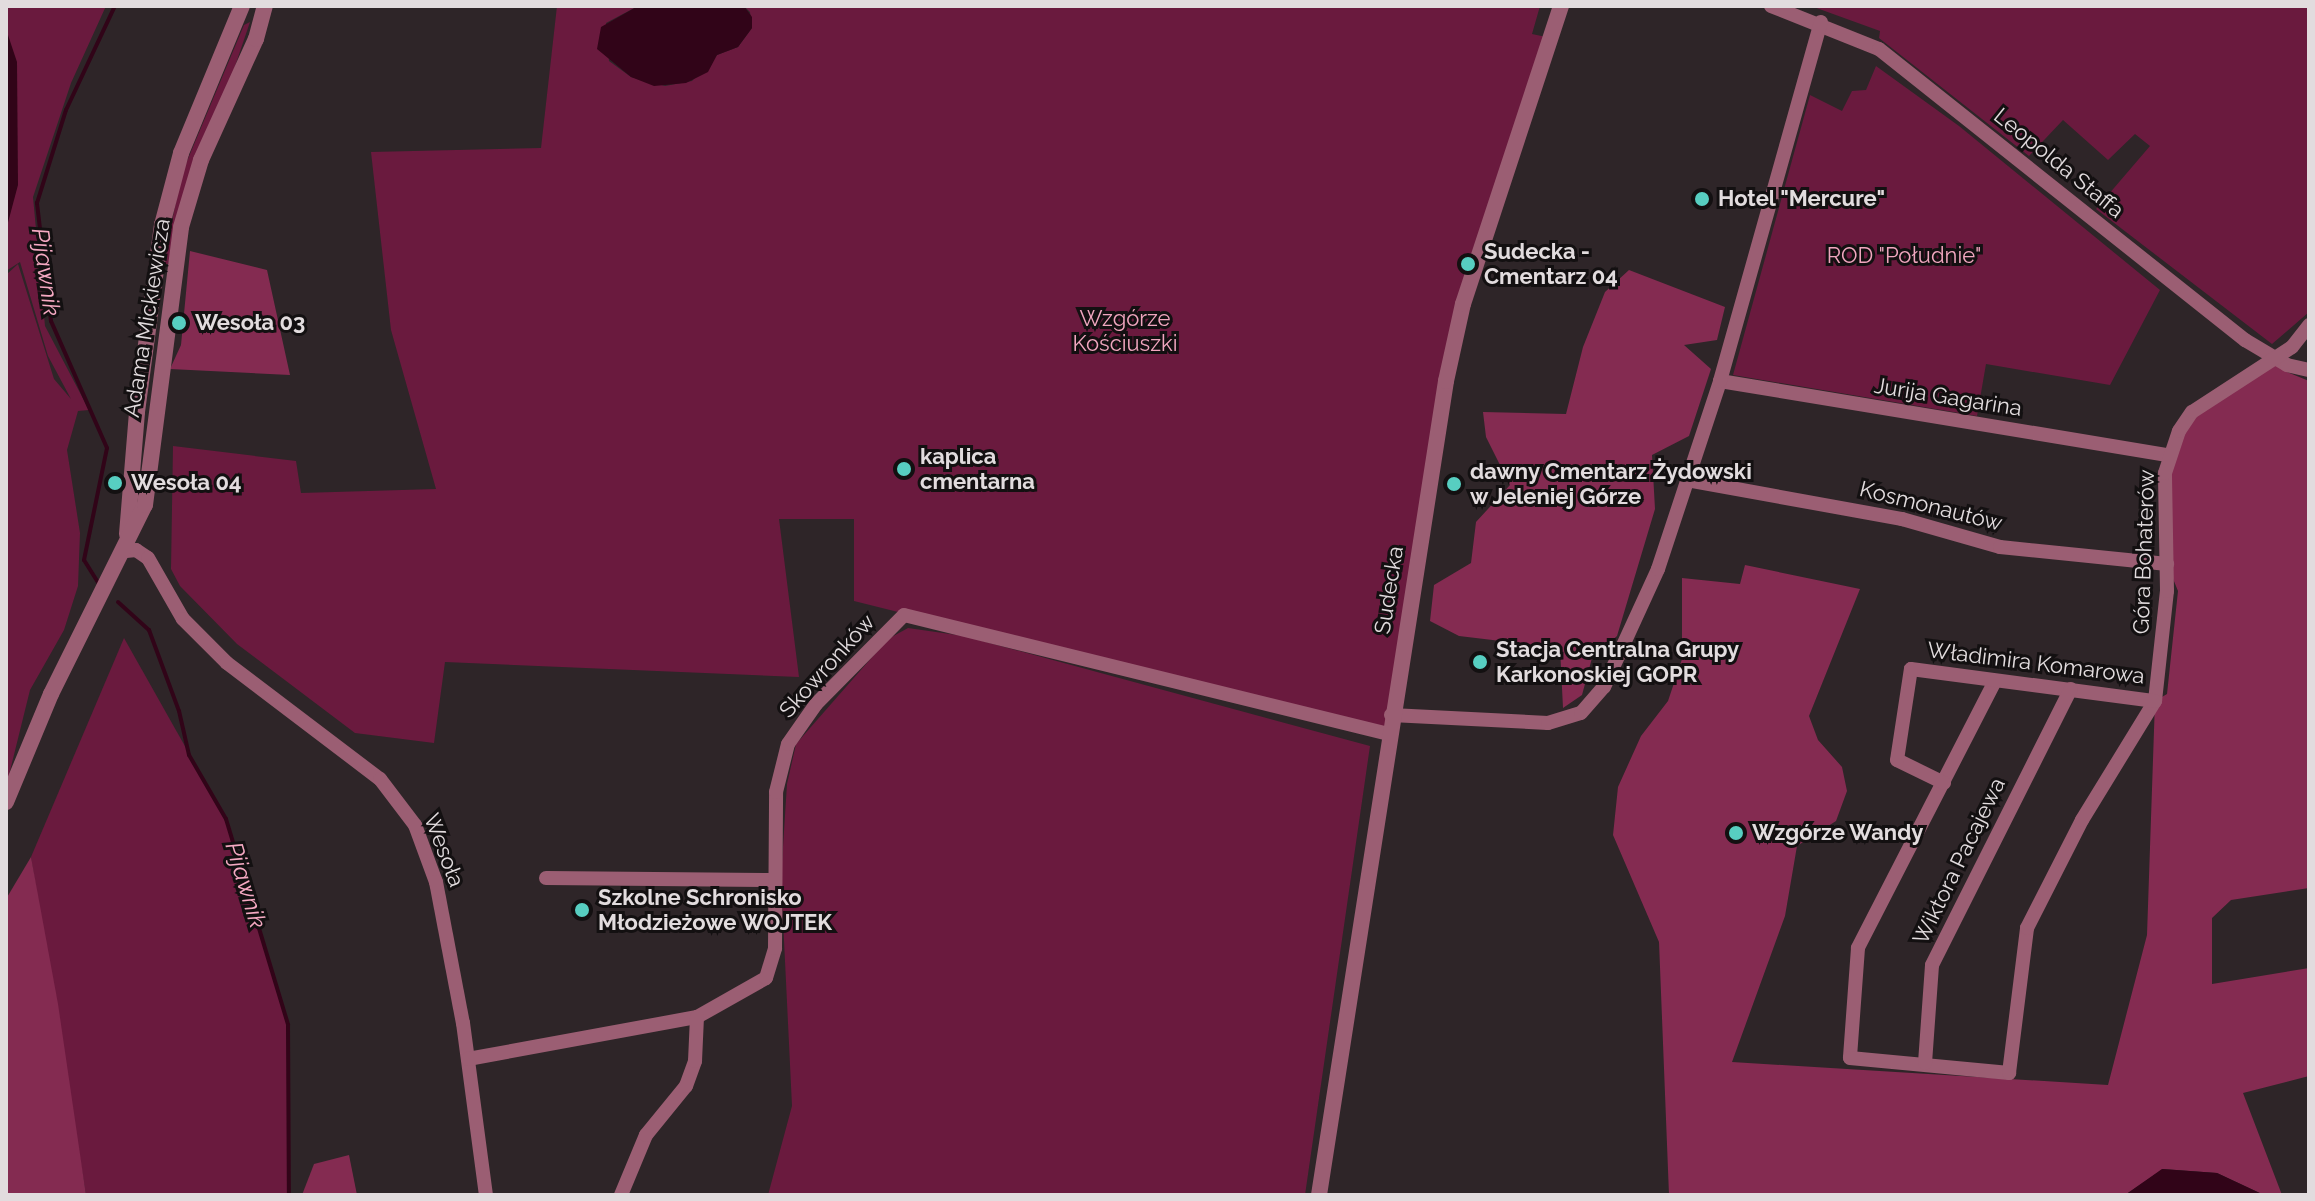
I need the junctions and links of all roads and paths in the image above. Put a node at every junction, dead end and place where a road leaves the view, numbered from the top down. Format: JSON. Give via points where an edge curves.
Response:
{"nodes":[{"id":1,"x":242,"y":6,"type":"edge"},
{"id":2,"x":265,"y":6,"type":"edge"},
{"id":3,"x":1561,"y":6,"type":"edge"},
{"id":4,"x":1771,"y":6,"type":"edge"},
{"id":5,"x":1821,"y":22,"type":"junction"},
{"id":6,"x":2309,"y":325,"type":"edge"},
{"id":7,"x":2272,"y":358,"type":"junction"},
{"id":8,"x":2309,"y":370,"type":"edge"},
{"id":9,"x":1720,"y":381,"type":"junction"},
{"id":10,"x":2169,"y":455,"type":"junction"},
{"id":11,"x":1687,"y":480,"type":"junction"},
{"id":12,"x":126,"y":551,"type":"junction"},
{"id":13,"x":2167,"y":564,"type":"junction"},
{"id":14,"x":1995,"y":681,"type":"junction"},
{"id":15,"x":2071,"y":689,"type":"junction"},
{"id":16,"x":2155,"y":701,"type":"junction"},
{"id":17,"x":1391,"y":715,"type":"junction"},
{"id":18,"x":1387,"y":734,"type":"junction"},
{"id":19,"x":1944,"y":783,"type":"junction"},
{"id":20,"x":6,"y":802,"type":"edge"},
{"id":21,"x":546,"y":878,"type":"dead end"},
{"id":22,"x":774,"y":880,"type":"junction"},
{"id":23,"x":697,"y":1017,"type":"junction"},
{"id":24,"x":468,"y":1059,"type":"junction"},
{"id":25,"x":1925,"y":1063,"type":"junction"},
{"id":26,"x":486,"y":1195,"type":"edge"},
{"id":27,"x":621,"y":1195,"type":"edge"},
{"id":28,"x":1319,"y":1195,"type":"edge"}],
"edges":[{"from":1,"to":12,"type":"street","name":"Adama Mickiewicza","via":[[181,153],[162,225],[137,412]]},
{"from":2,"to":12,"type":"street","name":"Adama Mickiewicza","via":[[256,39],[201,160],[181,227],[145,505]]},
{"from":3,"to":17,"type":"street","name":"Sudecka","via":[[1463,304],[1440,411]]},
{"from":4,"to":5,"type":"street","name":"Leopolda Staffa"},
{"from":5,"to":7,"type":"street","name":"Leopolda Staffa","via":[[1879,49],[1922,79],[2175,287]]},
{"from":5,"to":9,"type":"street"},
{"from":6,"to":7,"type":"street","name":"Góra Bohaterów","via":[[2292,347]]},
{"from":7,"to":8,"type":"street","name":"Leopolda Staffa"},
{"from":7,"to":10,"type":"street","name":"Góra Bohaterów","via":[[2192,412]]},
{"from":9,"to":10,"type":"street","name":"Jurija Gagarina"},
{"from":9,"to":11,"type":"street"},
{"from":10,"to":13,"type":"street","name":"Góra Bohaterów"},
{"from":11,"to":13,"type":"street","name":"Kosmonautów","via":[[1902,519],[2000,547]]},
{"from":11,"to":17,"type":"street","via":[[1658,569],[1612,674],[1581,713],[1548,723]]},
{"from":12,"to":20,"type":"street","name":"Adama Mickiewicza","via":[[51,694]]},
{"from":12,"to":24,"type":"street","name":"Wesoła","via":[[148,558],[183,619],[227,663],[380,779],[415,825],[436,882]]},
{"from":13,"to":16,"type":"street","name":"Góra Bohaterów"},
{"from":14,"to":15,"type":"street","name":"Władimira Komarowa"},
{"from":14,"to":19,"type":"street"},
{"from":14,"to":19,"type":"street","name":"Władimira Komarowa","via":[[1911,669],[1897,760]]},
{"from":15,"to":16,"type":"street","name":"Władimira Komarowa"},
{"from":15,"to":25,"type":"street","name":"Wiktora Pacajewa","via":[[1932,965]]},
{"from":16,"to":25,"type":"street","via":[[2082,820],[2027,928],[2009,1073]]},
{"from":17,"to":18,"type":"street","name":"Sudecka"},
{"from":18,"to":22,"type":"street","name":"Skowronków","via":[[904,615],[816,704],[788,744],[776,792]]},
{"from":18,"to":28,"type":"street","name":"Sudecka"},
{"from":19,"to":25,"type":"street","via":[[1858,948],[1853,969],[1850,1058]]},
{"from":21,"to":22,"type":"street"},
{"from":22,"to":23,"type":"street","name":"Skowronków","via":[[773,968],[757,986]]},
{"from":23,"to":24,"type":"street","name":"Skowronków"},
{"from":23,"to":27,"type":"street","via":[[695,1061],[686,1086],[646,1135]]},
{"from":24,"to":26,"type":"street","name":"Wesoła"}]}
